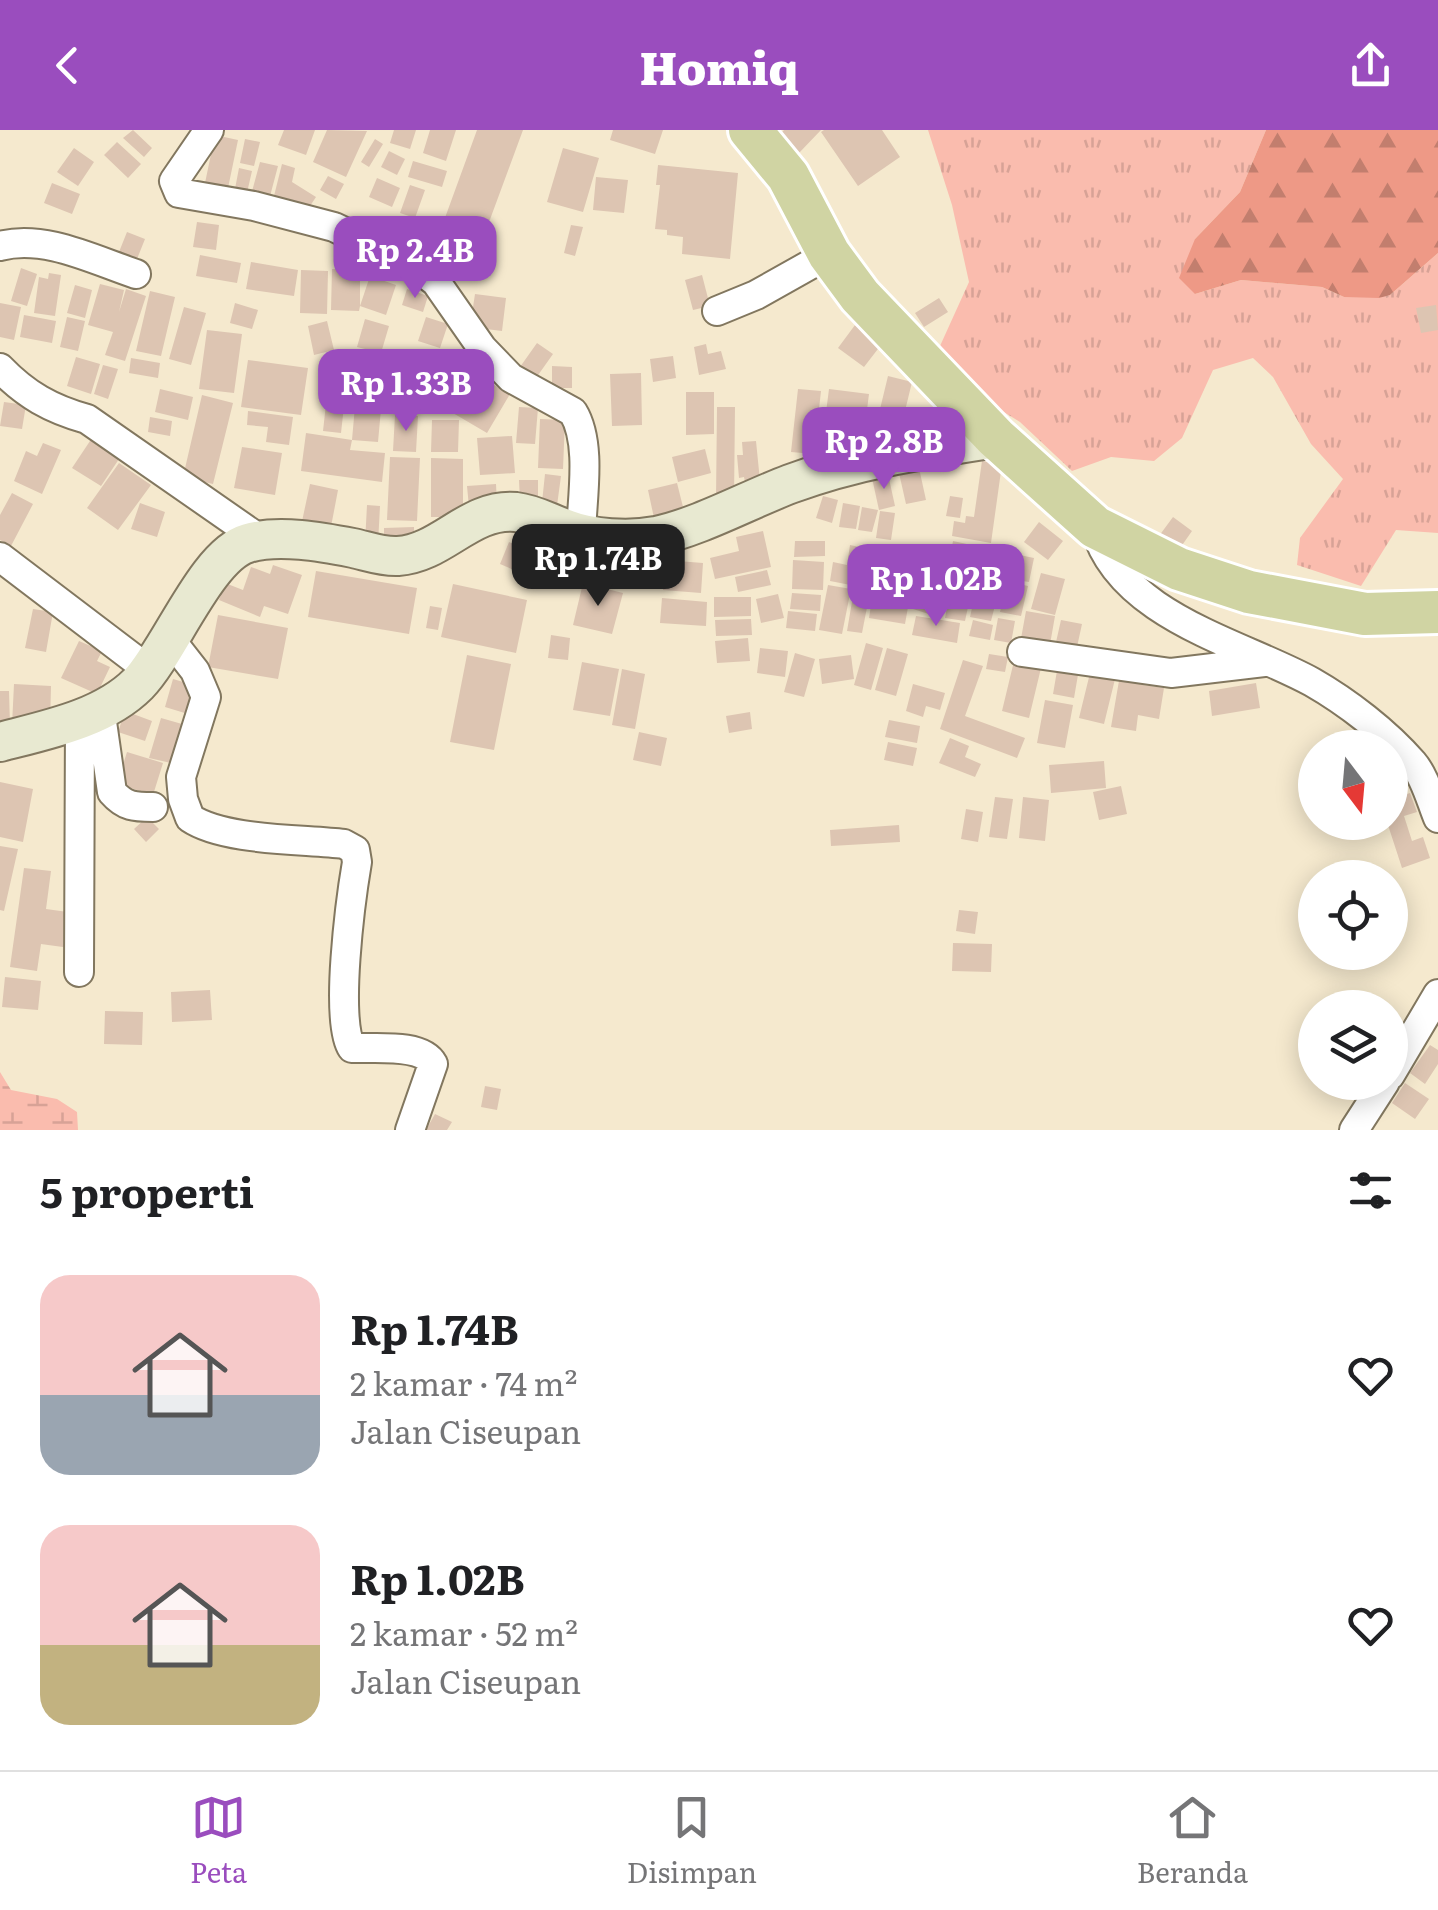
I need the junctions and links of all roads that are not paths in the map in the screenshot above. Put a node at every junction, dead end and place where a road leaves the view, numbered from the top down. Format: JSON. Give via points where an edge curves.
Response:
{"nodes":[{"id":1,"x":208,"y":130,"type":"edge"},
{"id":2,"x":750,"y":130,"type":"edge"},
{"id":3,"x":0,"y":246,"type":"edge"},
{"id":4,"x":829,"y":254,"type":"junction"},
{"id":5,"x":136,"y":274,"type":"dead end"},
{"id":6,"x":717,"y":312,"type":"dead end"},
{"id":7,"x":0,"y":368,"type":"edge"},
{"id":8,"x":996,"y":438,"type":"junction"},
{"id":9,"x":1096,"y":527,"type":"junction"},
{"id":10,"x":581,"y":533,"type":"junction"},
{"id":11,"x":261,"y":540,"type":"junction"},
{"id":12,"x":0,"y":557,"type":"edge"},
{"id":13,"x":1438,"y":612,"type":"edge"},
{"id":14,"x":170,"y":638,"type":"junction"},
{"id":15,"x":1022,"y":652,"type":"dead end"},
{"id":16,"x":1265,"y":662,"type":"junction"},
{"id":17,"x":150,"y":671,"type":"junction"},
{"id":18,"x":90,"y":714,"type":"junction"},
{"id":19,"x":0,"y":742,"type":"edge"},
{"id":20,"x":153,"y":808,"type":"dead end"},
{"id":21,"x":1438,"y":818,"type":"edge"},
{"id":22,"x":78,"y":972,"type":"dead end"},
{"id":23,"x":1438,"y":994,"type":"edge"},
{"id":24,"x":1408,"y":1044,"type":"edge"},
{"id":25,"x":1373,"y":1100,"type":"edge"},
{"id":26,"x":410,"y":1130,"type":"edge"},
{"id":27,"x":1354,"y":1130,"type":"edge"}],
"edges":[{"from":1,"to":10,"type":"street","via":[[174,182],[180,194],[334,227],[414,265],[436,282],[511,378],[573,412],[582,453]]},
{"from":2,"to":4,"type":"main road","via":[[788,176]]},
{"from":3,"to":5,"type":"street","via":[[44,244]]},
{"from":4,"to":6,"type":"street"},
{"from":4,"to":8,"type":"main road","via":[[860,296]]},
{"from":7,"to":11,"type":"street","via":[[24,392],[87,418]]},
{"from":8,"to":9,"type":"main road"},
{"from":8,"to":10,"type":"main road","via":[[872,458],[655,536]]},
{"from":9,"to":13,"type":"main road","via":[[1179,569],[1248,592],[1365,614]]},
{"from":9,"to":16,"type":"street","via":[[1110,562],[1135,587],[1183,623]]},
{"from":10,"to":11,"type":"main road","via":[[502,512],[399,556]]},
{"from":11,"to":14,"type":"main road","via":[[229,554]]},
{"from":12,"to":17,"type":"street"},
{"from":14,"to":17,"type":"main road"},
{"from":14,"to":26,"type":"street","via":[[206,698],[181,777],[190,818],[266,839],[355,850],[346,1035],[352,1048],[431,1058]]},
{"from":15,"to":16,"type":"street","via":[[1171,673]]},
{"from":16,"to":21,"type":"street","via":[[1311,682],[1391,741],[1416,766]]},
{"from":17,"to":18,"type":"main road"},
{"from":18,"to":19,"type":"main road"},
{"from":18,"to":20,"type":"street","via":[[112,792],[133,807]]},
{"from":18,"to":22,"type":"street"},
{"from":23,"to":24,"type":"street"},
{"from":25,"to":27,"type":"street"}]}
